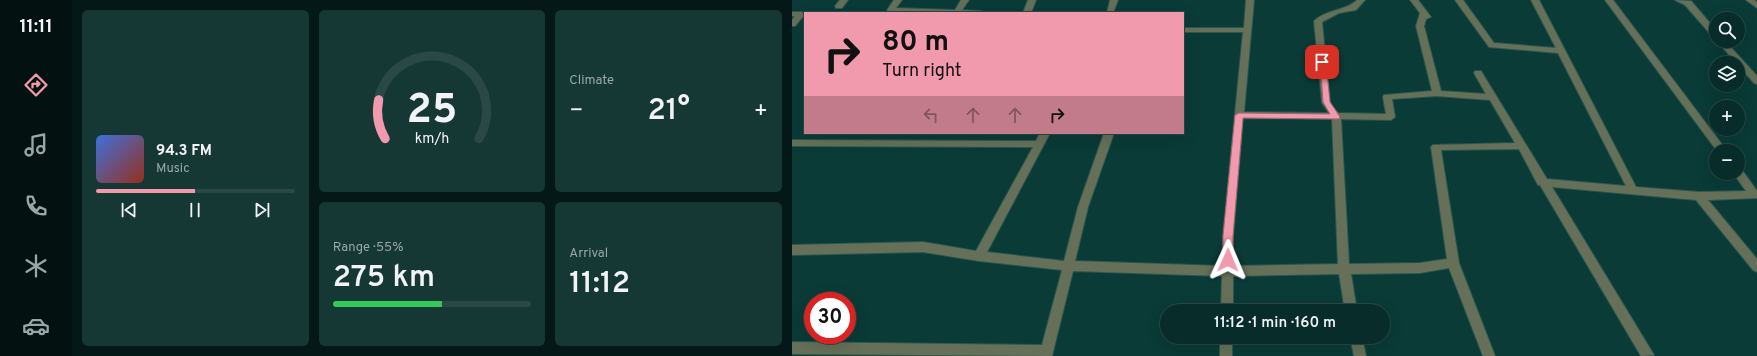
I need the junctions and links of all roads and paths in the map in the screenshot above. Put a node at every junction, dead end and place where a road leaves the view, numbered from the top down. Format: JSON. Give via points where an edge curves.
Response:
{"nodes":[{"id":1,"x":844,"y":0,"type":"edge"},
{"id":2,"x":898,"y":0,"type":"edge"},
{"id":3,"x":965,"y":0,"type":"edge"},
{"id":4,"x":1032,"y":0,"type":"edge"},
{"id":5,"x":1114,"y":0,"type":"edge"},
{"id":6,"x":1250,"y":0,"type":"edge"},
{"id":7,"x":1361,"y":0,"type":"edge"},
{"id":8,"x":1414,"y":0,"type":"edge"},
{"id":9,"x":1459,"y":0,"type":"edge"},
{"id":10,"x":1535,"y":0,"type":"edge"},
{"id":11,"x":1609,"y":0,"type":"edge"},
{"id":12,"x":1679,"y":0,"type":"edge"},
{"id":13,"x":1750,"y":0,"type":"edge"},
{"id":14,"x":839,"y":6,"type":"dead end"},
{"id":15,"x":1757,"y":6,"type":"edge"},
{"id":16,"x":958,"y":11,"type":"junction"},
{"id":17,"x":970,"y":12,"type":"edge"},
{"id":18,"x":1027,"y":12,"type":"edge"},
{"id":19,"x":1110,"y":12,"type":"edge"},
{"id":20,"x":792,"y":14,"type":"edge"},
{"id":21,"x":792,"y":24,"type":"edge"},
{"id":22,"x":1709,"y":27,"type":"edge"},
{"id":23,"x":1184,"y":30,"type":"edge"},
{"id":24,"x":1247,"y":30,"type":"junction"},
{"id":25,"x":1727,"y":48,"type":"edge"},
{"id":26,"x":1561,"y":51,"type":"junction"},
{"id":27,"x":1478,"y":73,"type":"dead end"},
{"id":28,"x":1757,"y":81,"type":"edge"},
{"id":29,"x":1436,"y":93,"type":"junction"},
{"id":30,"x":1492,"y":97,"type":"junction"},
{"id":31,"x":1239,"y":115,"type":"junction"},
{"id":32,"x":1336,"y":117,"type":"junction"},
{"id":33,"x":1045,"y":134,"type":"edge"},
{"id":34,"x":1109,"y":134,"type":"edge"},
{"id":35,"x":792,"y":142,"type":"edge"},
{"id":36,"x":1040,"y":144,"type":"junction"},
{"id":37,"x":1717,"y":144,"type":"edge"},
{"id":38,"x":1521,"y":146,"type":"junction"},
{"id":39,"x":1743,"y":180,"type":"edge"},
{"id":40,"x":1542,"y":182,"type":"junction"},
{"id":41,"x":1633,"y":190,"type":"junction"},
{"id":42,"x":1699,"y":196,"type":"junction"},
{"id":43,"x":792,"y":250,"type":"edge"},
{"id":44,"x":979,"y":256,"type":"junction"},
{"id":45,"x":1453,"y":263,"type":"junction"},
{"id":46,"x":1069,"y":266,"type":"junction"},
{"id":47,"x":1757,"y":267,"type":"edge"},
{"id":48,"x":1344,"y":269,"type":"junction"},
{"id":49,"x":1228,"y":271,"type":"junction"},
{"id":50,"x":1227,"y":304,"type":"edge"},
{"id":51,"x":1351,"y":304,"type":"edge"},
{"id":52,"x":1226,"y":344,"type":"edge"},
{"id":53,"x":1357,"y":344,"type":"edge"},
{"id":54,"x":792,"y":348,"type":"edge"},
{"id":55,"x":1047,"y":354,"type":"edge"},
{"id":56,"x":1226,"y":356,"type":"edge"},
{"id":57,"x":1360,"y":356,"type":"edge"},
{"id":58,"x":1489,"y":356,"type":"edge"},
{"id":59,"x":1648,"y":356,"type":"edge"}],
"edges":[{"from":1,"to":14,"type":"street"},
{"from":2,"to":16,"type":"street","via":[[891,10]]},
{"from":3,"to":16,"type":"street"},
{"from":4,"to":18,"type":"street"},
{"from":5,"to":19,"type":"street"},
{"from":6,"to":24,"type":"street"},
{"from":7,"to":32,"type":"street","via":[[1353,8],[1337,11],[1318,21],[1326,102]]},
{"from":8,"to":29,"type":"street","via":[[1426,16],[1420,26]]},
{"from":9,"to":26,"type":"street","via":[[1492,45]]},
{"from":10,"to":26,"type":"street"},
{"from":11,"to":37,"type":"street"},
{"from":12,"to":22,"type":"street","via":[[1688,3]]},
{"from":13,"to":15,"type":"street"},
{"from":16,"to":17,"type":"street"},
{"from":20,"to":21,"type":"street","via":[[801,14]]},
{"from":23,"to":24,"type":"street"},
{"from":24,"to":31,"type":"street"},
{"from":25,"to":28,"type":"street"},
{"from":26,"to":41,"type":"street"},
{"from":27,"to":30,"type":"street"},
{"from":29,"to":30,"type":"street"},
{"from":29,"to":32,"type":"street","via":[[1387,97],[1391,117]]},
{"from":30,"to":38,"type":"street"},
{"from":31,"to":32,"type":"street"},
{"from":31,"to":49,"type":"street","via":[[1228,236]]},
{"from":32,"to":48,"type":"street"},
{"from":33,"to":36,"type":"street"},
{"from":34,"to":46,"type":"street","via":[[1083,207]]},
{"from":35,"to":36,"type":"street"},
{"from":36,"to":44,"type":"street"},
{"from":38,"to":40,"type":"street"},
{"from":38,"to":45,"type":"street","via":[[1436,147]]},
{"from":39,"to":42,"type":"street","via":[[1754,195]]},
{"from":40,"to":41,"type":"street"},
{"from":40,"to":59,"type":"street"},
{"from":41,"to":42,"type":"street"},
{"from":42,"to":47,"type":"street"},
{"from":43,"to":44,"type":"street","via":[[923,247]]},
{"from":44,"to":46,"type":"street"},
{"from":45,"to":48,"type":"street","via":[[1420,268]]},
{"from":45,"to":58,"type":"street"},
{"from":46,"to":49,"type":"street"},
{"from":46,"to":55,"type":"street"},
{"from":48,"to":49,"type":"street"},
{"from":48,"to":51,"type":"street"},
{"from":49,"to":50,"type":"street"},
{"from":52,"to":56,"type":"street"},
{"from":53,"to":57,"type":"street"},
{"from":54,"to":55,"type":"street"}]}
